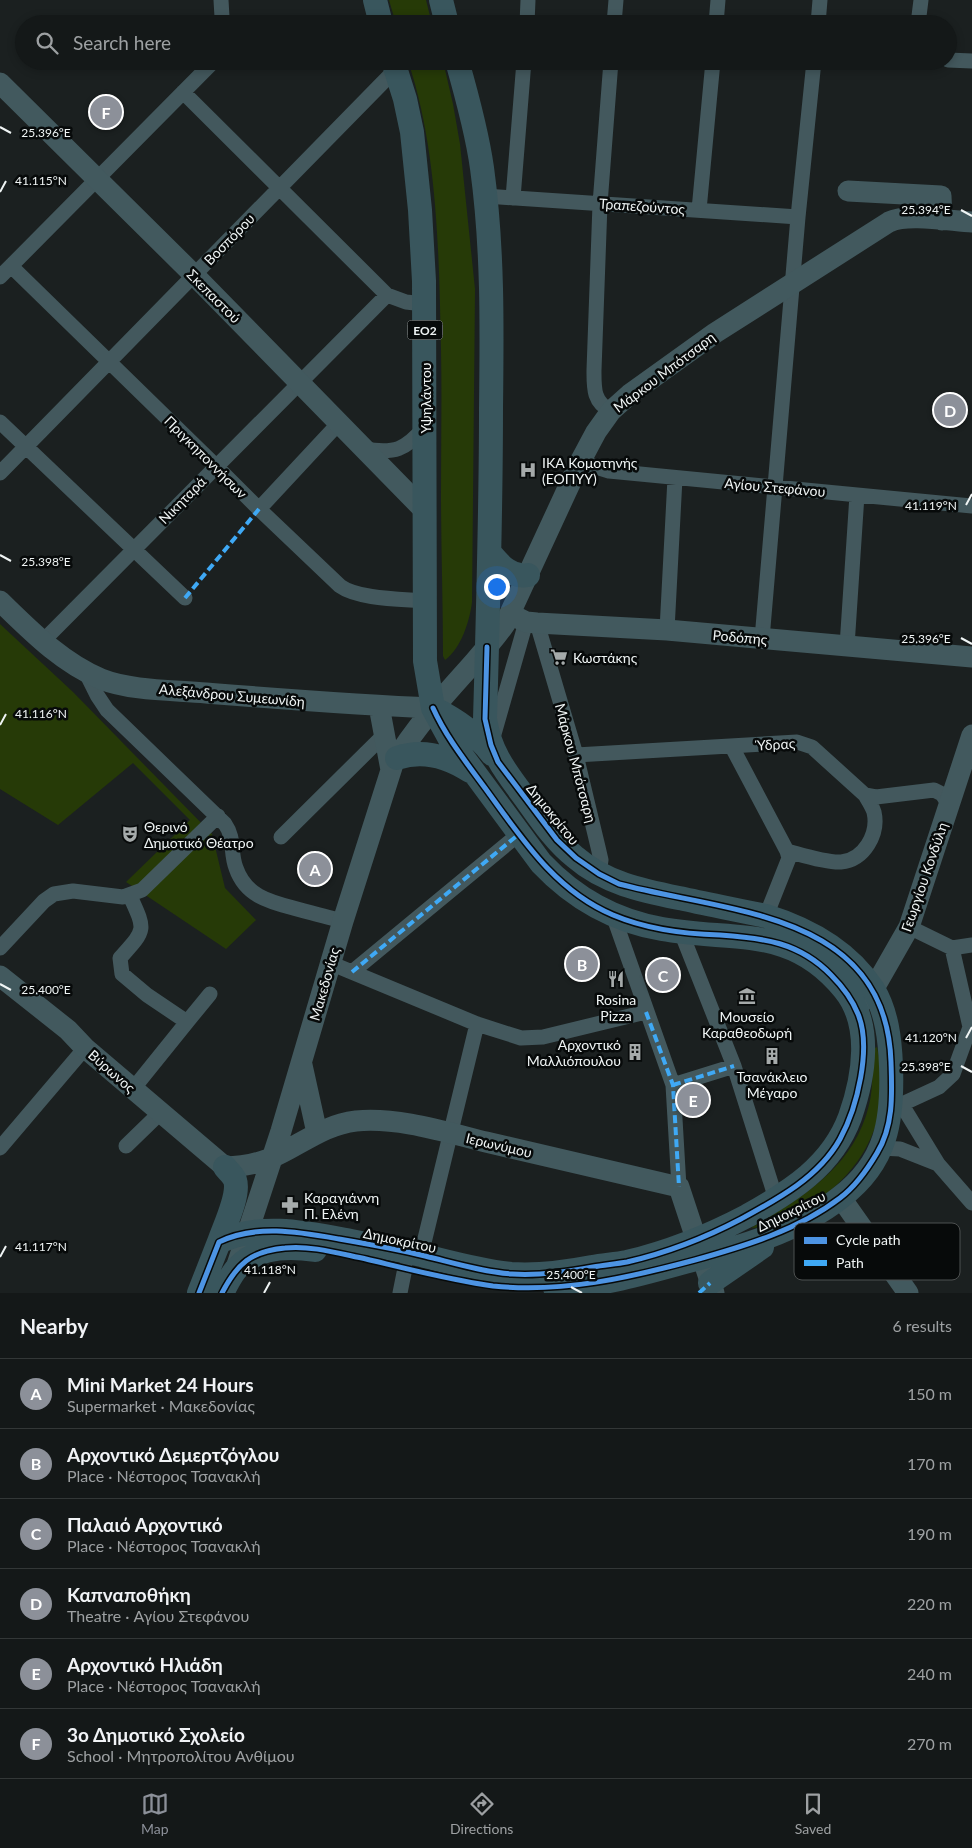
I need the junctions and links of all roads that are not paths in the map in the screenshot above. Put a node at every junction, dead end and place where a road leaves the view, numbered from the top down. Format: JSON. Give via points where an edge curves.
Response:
{"nodes":[{"id":1,"x":221,"y":0,"type":"edge"},
{"id":2,"x":375,"y":0,"type":"edge"},
{"id":3,"x":440,"y":0,"type":"edge"},
{"id":4,"x":528,"y":0,"type":"edge"},
{"id":5,"x":616,"y":0,"type":"edge"},
{"id":6,"x":718,"y":0,"type":"edge"},
{"id":7,"x":820,"y":0,"type":"edge"},
{"id":8,"x":921,"y":0,"type":"edge"},
{"id":9,"x":222,"y":15,"type":"edge"},
{"id":10,"x":379,"y":15,"type":"edge"},
{"id":11,"x":444,"y":15,"type":"edge"},
{"id":12,"x":527,"y":15,"type":"edge"},
{"id":13,"x":615,"y":15,"type":"edge"},
{"id":14,"x":717,"y":15,"type":"edge"},
{"id":15,"x":819,"y":15,"type":"edge"},
{"id":16,"x":919,"y":15,"type":"edge"},
{"id":17,"x":957,"y":60,"type":"edge"},
{"id":18,"x":972,"y":61,"type":"edge"},
{"id":19,"x":205,"y":70,"type":"edge"},
{"id":20,"x":389,"y":70,"type":"edge"},
{"id":21,"x":395,"y":70,"type":"edge"},
{"id":22,"x":460,"y":70,"type":"edge"},
{"id":23,"x":523,"y":70,"type":"edge"},
{"id":24,"x":610,"y":70,"type":"edge"},
{"id":25,"x":711,"y":70,"type":"edge"},
{"id":26,"x":813,"y":70,"type":"edge"},
{"id":27,"x":0,"y":83,"type":"edge"},
{"id":28,"x":184,"y":92,"type":"junction"},
{"id":29,"x":97,"y":179,"type":"junction"},
{"id":30,"x":280,"y":188,"type":"junction"},
{"id":31,"x":848,"y":191,"type":"dead end"},
{"id":32,"x":485,"y":196,"type":"junction"},
{"id":33,"x":514,"y":198,"type":"junction"},
{"id":34,"x":600,"y":204,"type":"junction"},
{"id":35,"x":699,"y":210,"type":"junction"},
{"id":36,"x":798,"y":217,"type":"junction"},
{"id":37,"x":942,"y":220,"type":"junction"},
{"id":38,"x":972,"y":222,"type":"edge"},
{"id":39,"x":11,"y":266,"type":"junction"},
{"id":40,"x":194,"y":275,"type":"junction"},
{"id":41,"x":0,"y":277,"type":"edge"},
{"id":42,"x":793,"y":283,"type":"junction"},
{"id":43,"x":387,"y":295,"type":"junction"},
{"id":44,"x":424,"y":304,"type":"junction"},
{"id":45,"x":109,"y":362,"type":"junction"},
{"id":46,"x":299,"y":382,"type":"junction"},
{"id":47,"x":611,"y":411,"type":"junction"},
{"id":48,"x":0,"y":422,"type":"edge"},
{"id":49,"x":339,"y":423,"type":"junction"},
{"id":50,"x":425,"y":427,"type":"junction"},
{"id":51,"x":26,"y":447,"type":"junction"},
{"id":52,"x":364,"y":449,"type":"junction"},
{"id":53,"x":580,"y":462,"type":"junction"},
{"id":54,"x":216,"y":466,"type":"junction"},
{"id":55,"x":0,"y":474,"type":"edge"},
{"id":56,"x":675,"y":478,"type":"junction"},
{"id":57,"x":775,"y":487,"type":"junction"},
{"id":58,"x":857,"y":495,"type":"junction"},
{"id":59,"x":972,"y":506,"type":"edge"},
{"id":60,"x":259,"y":509,"type":"junction"},
{"id":61,"x":425,"y":511,"type":"junction"},
{"id":62,"x":133,"y":550,"type":"junction"},
{"id":63,"x":490,"y":553,"type":"junction"},
{"id":64,"x":528,"y":575,"type":"junction"},
{"id":65,"x":185,"y":598,"type":"dead end"},
{"id":66,"x":0,"y":601,"type":"edge"},
{"id":67,"x":424,"y":601,"type":"junction"},
{"id":68,"x":524,"y":620,"type":"junction"},
{"id":69,"x":667,"y":630,"type":"junction"},
{"id":70,"x":762,"y":639,"type":"junction"},
{"id":71,"x":42,"y":642,"type":"junction"},
{"id":72,"x":847,"y":646,"type":"junction"},
{"id":73,"x":487,"y":647,"type":"junction"},
{"id":74,"x":972,"y":657,"type":"edge"},
{"id":75,"x":85,"y":671,"type":"junction"},
{"id":76,"x":379,"y":706,"type":"junction"},
{"id":77,"x":433,"y":708,"type":"junction"},
{"id":78,"x":384,"y":734,"type":"junction"},
{"id":79,"x":971,"y":740,"type":"edge"},
{"id":80,"x":732,"y":747,"type":"junction"},
{"id":81,"x":494,"y":753,"type":"junction"},
{"id":82,"x":576,"y":755,"type":"junction"},
{"id":83,"x":394,"y":764,"type":"junction"},
{"id":84,"x":474,"y":773,"type":"junction"},
{"id":85,"x":865,"y":795,"type":"junction"},
{"id":86,"x":949,"y":806,"type":"junction"},
{"id":87,"x":218,"y":816,"type":"junction"},
{"id":88,"x":519,"y":834,"type":"junction"},
{"id":89,"x":281,"y":837,"type":"dead end"},
{"id":90,"x":787,"y":852,"type":"junction"},
{"id":91,"x":599,"y":874,"type":"junction"},
{"id":92,"x":130,"y":896,"type":"junction"},
{"id":93,"x":613,"y":915,"type":"junction"},
{"id":94,"x":766,"y":916,"type":"junction"},
{"id":95,"x":342,"y":921,"type":"junction"},
{"id":96,"x":909,"y":927,"type":"junction"},
{"id":97,"x":681,"y":932,"type":"junction"},
{"id":98,"x":972,"y":945,"type":"edge"},
{"id":99,"x":0,"y":948,"type":"edge"},
{"id":100,"x":952,"y":948,"type":"junction"},
{"id":101,"x":330,"y":963,"type":"junction"},
{"id":102,"x":352,"y":972,"type":"junction"},
{"id":103,"x":0,"y":976,"type":"edge"},
{"id":104,"x":873,"y":990,"type":"junction"},
{"id":105,"x":210,"y":994,"type":"dead end"},
{"id":106,"x":853,"y":1004,"type":"junction"},
{"id":107,"x":646,"y":1012,"type":"junction"},
{"id":108,"x":187,"y":1022,"type":"junction"},
{"id":109,"x":477,"y":1024,"type":"junction"},
{"id":110,"x":85,"y":1048,"type":"junction"},
{"id":111,"x":301,"y":1062,"type":"junction"},
{"id":112,"x":734,"y":1066,"type":"junction"},
{"id":113,"x":673,"y":1085,"type":"junction"},
{"id":114,"x":132,"y":1089,"type":"junction"},
{"id":115,"x":896,"y":1102,"type":"junction"},
{"id":116,"x":160,"y":1113,"type":"junction"},
{"id":117,"x":317,"y":1133,"type":"junction"},
{"id":118,"x":450,"y":1134,"type":"junction"},
{"id":119,"x":126,"y":1146,"type":"dead end"},
{"id":120,"x":0,"y":1148,"type":"edge"},
{"id":121,"x":880,"y":1148,"type":"junction"},
{"id":122,"x":271,"y":1158,"type":"junction"},
{"id":123,"x":938,"y":1164,"type":"junction"},
{"id":124,"x":225,"y":1167,"type":"junction"},
{"id":125,"x":679,"y":1187,"type":"junction"},
{"id":126,"x":840,"y":1198,"type":"junction"},
{"id":127,"x":776,"y":1199,"type":"junction"},
{"id":128,"x":972,"y":1203,"type":"edge"},
{"id":129,"x":799,"y":1223,"type":"edge"},
{"id":130,"x":858,"y":1223,"type":"edge"},
{"id":131,"x":793,"y":1226,"type":"joint"},
{"id":132,"x":248,"y":1232,"type":"junction"},
{"id":133,"x":219,"y":1242,"type":"junction"},
{"id":134,"x":698,"y":1249,"type":"junction"},
{"id":135,"x":413,"y":1262,"type":"junction"},
{"id":136,"x":235,"y":1271,"type":"junction"},
{"id":137,"x":899,"y":1280,"type":"edge"},
{"id":138,"x":707,"y":1290,"type":"edge"},
{"id":139,"x":199,"y":1293,"type":"edge"},
{"id":140,"x":222,"y":1293,"type":"edge"},
{"id":141,"x":400,"y":1293,"type":"edge"},
{"id":142,"x":908,"y":1293,"type":"edge"}],
"edges":[{"from":1,"to":9,"type":"street"},
{"from":2,"to":10,"type":"main road"},
{"from":3,"to":11,"type":"main road"},
{"from":4,"to":12,"type":"street"},
{"from":5,"to":13,"type":"street"},
{"from":6,"to":14,"type":"street"},
{"from":7,"to":15,"type":"street"},
{"from":8,"to":16,"type":"street"},
{"from":17,"to":18,"type":"street"},
{"from":19,"to":28,"type":"street"},
{"from":20,"to":30,"type":"street","name":"Βοσπόρου"},
{"from":21,"to":44,"type":"main road","name":"Υψηλάντου","number":"ΕΟ2","via":[[410,123],[415,159]]},
{"from":22,"to":32,"type":"main road","number":"ΕΟ2"},
{"from":23,"to":33,"type":"street"},
{"from":24,"to":34,"type":"street"},
{"from":25,"to":35,"type":"street"},
{"from":26,"to":36,"type":"street"},
{"from":27,"to":29,"type":"main road","name":"Σκεπαστού"},
{"from":28,"to":29,"type":"street"},
{"from":28,"to":30,"type":"street"},
{"from":29,"to":39,"type":"street"},
{"from":29,"to":40,"type":"main road","name":"Σκεπαστού"},
{"from":30,"to":40,"type":"street","name":"Βοσπόρου"},
{"from":30,"to":43,"type":"street"},
{"from":31,"to":37,"type":"main road","via":[[942,196]]},
{"from":32,"to":33,"type":"street","name":"Τραπεζούντος"},
{"from":32,"to":63,"type":"main road","number":"ΕΟ2","via":[[492,289]]},
{"from":33,"to":34,"type":"street","name":"Τραπεζούντος"},
{"from":34,"to":35,"type":"street","name":"Τραπεζούντος"},
{"from":34,"to":47,"type":"street","via":[[594,384],[599,403]]},
{"from":35,"to":36,"type":"street","name":"Τραπεζούντος"},
{"from":36,"to":42,"type":"street"},
{"from":37,"to":38,"type":"main road","name":"Μάρκου Μπότσαρη"},
{"from":37,"to":42,"type":"main road","name":"Μάρκου Μπότσαρη","via":[[905,218],[893,221]]},
{"from":39,"to":41,"type":"street"},
{"from":39,"to":45,"type":"street","name":"Πριγκηποννήσων"},
{"from":40,"to":45,"type":"street","name":"Βοσπόρου"},
{"from":40,"to":46,"type":"main road","name":"Σκεπαστού"},
{"from":42,"to":47,"type":"main road","name":"Μάρκου Μπότσαρη","via":[[715,333]]},
{"from":42,"to":57,"type":"street"},
{"from":43,"to":44,"type":"street"},
{"from":43,"to":46,"type":"street","name":"Νικηταρά"},
{"from":44,"to":50,"type":"main road","name":"Υψηλάντου","number":"ΕΟ2"},
{"from":45,"to":51,"type":"street","name":"Βοσπόρου"},
{"from":45,"to":54,"type":"street","name":"Πριγκηποννήσων"},
{"from":46,"to":49,"type":"main road","name":"Σκεπαστού"},
{"from":46,"to":54,"type":"street","name":"Νικηταρά"},
{"from":47,"to":53,"type":"main road","name":"Μάρκου Μπότσαρη"},
{"from":48,"to":51,"type":"street"},
{"from":49,"to":52,"type":"main road","name":"Σκεπαστού"},
{"from":49,"to":60,"type":"street"},
{"from":50,"to":52,"type":"street","via":[[397,450]]},
{"from":50,"to":61,"type":"main road","name":"Υψηλάντου","number":"ΕΟ2"},
{"from":51,"to":55,"type":"street","name":"Βοσπόρου"},
{"from":51,"to":62,"type":"street"},
{"from":52,"to":61,"type":"main road","name":"Σκεπαστού"},
{"from":53,"to":56,"type":"street","name":"Αγίου Στεφάνου","via":[[604,471]]},
{"from":53,"to":64,"type":"main road","name":"Μάρκου Μπότσαρη"},
{"from":54,"to":60,"type":"street","name":"Πριγκηποννήσων"},
{"from":54,"to":62,"type":"street","name":"Νικηταρά"},
{"from":56,"to":57,"type":"street","name":"Αγίου Στεφάνου"},
{"from":56,"to":69,"type":"street"},
{"from":57,"to":58,"type":"street","name":"Αγίου Στεφάνου"},
{"from":57,"to":70,"type":"street"},
{"from":58,"to":59,"type":"street","name":"Αγίου Στεφάνου"},
{"from":58,"to":72,"type":"street"},
{"from":60,"to":67,"type":"street","name":"Πριγκηποννήσων","via":[[336,583],[349,591]]},
{"from":61,"to":67,"type":"main road","name":"Υψηλάντου","number":"ΕΟ2"},
{"from":62,"to":65,"type":"street"},
{"from":62,"to":71,"type":"street","name":"Νικηταρά"},
{"from":63,"to":64,"type":"main road","via":[[507,571],[518,576]]},
{"from":63,"to":73,"type":"main road","number":"ΕΟ2"},
{"from":64,"to":68,"type":"main road","name":"Μάρκου Μπότσαρη"},
{"from":66,"to":71,"type":"main road","name":"Αλεξάνδρου Συμεωνίδη"},
{"from":67,"to":77,"type":"main road","name":"Υψηλάντου","number":"ΕΟ2","via":[[425,661]]},
{"from":68,"to":69,"type":"main road","name":"Ροδόπης"},
{"from":68,"to":73,"type":"main road","name":"Μάρκου Μπότσαρη","via":[[502,628]]},
{"from":68,"to":81,"type":"street"},
{"from":68,"to":82,"type":"street","name":"Μάρκου Μπότσαρη"},
{"from":69,"to":70,"type":"main road","name":"Ροδόπης"},
{"from":70,"to":72,"type":"main road","name":"Ροδόπης"},
{"from":71,"to":75,"type":"main road","name":"Αλεξάνδρου Συμεωνίδη"},
{"from":72,"to":74,"type":"main road","name":"Ροδόπης"},
{"from":73,"to":77,"type":"main road","name":"Μάρκου Μπότσαρη"},
{"from":73,"to":81,"type":"main road","name":"Δημοκρίτου","number":"ΕΟ2","via":[[485,719]]},
{"from":75,"to":76,"type":"main road","name":"Αλεξάνδρου Συμεωνίδη","via":[[112,683],[152,689]]},
{"from":75,"to":87,"type":"street","via":[[107,710]]},
{"from":76,"to":77,"type":"main road","name":"Αλεξάνδρου Συμεωνίδη"},
{"from":76,"to":78,"type":"main road"},
{"from":77,"to":81,"type":"main road","via":[[475,734]]},
{"from":77,"to":83,"type":"main road","name":"Μακεδονίας","via":[[411,735]]},
{"from":77,"to":84,"type":"main road","name":"Δημοκρίτου","number":"ΕΟ2"},
{"from":78,"to":83,"type":"main road"},
{"from":78,"to":89,"type":"street"},
{"from":79,"to":86,"type":"main road","name":"Γεωργίου Κονδύλη"},
{"from":80,"to":82,"type":"street","name":"Ύδρας"},
{"from":80,"to":85,"type":"street","name":"Ύδρας","via":[[802,743],[816,751]]},
{"from":80,"to":90,"type":"street"},
{"from":81,"to":91,"type":"main road","name":"Δημοκρίτου","number":"ΕΟ2","via":[[556,840]]},
{"from":82,"to":91,"type":"street","name":"Μάρκου Μπότσαρη","via":[[601,860]]},
{"from":83,"to":84,"type":"main road","via":[[416,753],[438,755]]},
{"from":83,"to":95,"type":"main road","name":"Μακεδονίας"},
{"from":84,"to":88,"type":"main road","name":"Δημοκρίτου","number":"ΕΟ2"},
{"from":85,"to":86,"type":"street","via":[[876,797],[934,790],[942,794]]},
{"from":85,"to":90,"type":"street","via":[[874,814],[874,828],[873,838],[861,853],[840,862]]},
{"from":86,"to":96,"type":"main road","name":"Γεωργίου Κονδύλη"},
{"from":87,"to":92,"type":"street","via":[[146,886]]},
{"from":87,"to":95,"type":"street","via":[[230,832],[235,866],[248,889],[267,901]]},
{"from":88,"to":93,"type":"main road","name":"Δημοκρίτου","number":"ΕΟ2","via":[[541,863],[563,884]]},
{"from":88,"to":102,"type":"street"},
{"from":90,"to":94,"type":"street","via":[[789,858]]},
{"from":91,"to":94,"type":"main road","name":"Δημοκρίτου","number":"ΕΟ2","via":[[619,884]]},
{"from":92,"to":99,"type":"street","via":[[73,891],[54,894]]},
{"from":92,"to":108,"type":"street","via":[[142,924],[140,936],[120,958],[122,974]]},
{"from":93,"to":97,"type":"main road","name":"Δημοκρίτου","number":"ΕΟ2"},
{"from":93,"to":107,"type":"street"},
{"from":94,"to":104,"type":"main road","name":"Δημοκρίτου","number":"ΕΟ2","via":[[799,928],[824,942],[850,962]]},
{"from":95,"to":101,"type":"main road","name":"Μακεδονίας"},
{"from":96,"to":100,"type":"street"},
{"from":96,"to":104,"type":"main road","name":"Γεωργίου Κονδύλη"},
{"from":97,"to":106,"type":"main road","name":"Δημοκρίτου","number":"ΕΟ2","via":[[751,937],[790,946],[826,969]]},
{"from":97,"to":112,"type":"street"},
{"from":98,"to":100,"type":"street"},
{"from":100,"to":115,"type":"street","via":[[970,1027],[952,1074],[939,1087]]},
{"from":101,"to":102,"type":"street"},
{"from":101,"to":111,"type":"main road","name":"Μακεδονίας"},
{"from":102,"to":109,"type":"street"},
{"from":103,"to":110,"type":"main road","name":"Βύρωνος","via":[[68,1030]]},
{"from":104,"to":106,"type":"main road","name":"Γεωργίου Κονδύλη","via":[[864,1000]]},
{"from":104,"to":115,"type":"main road","name":"Δημοκρίτου","number":"ΕΟ2","via":[[883,1010],[888,1034]]},
{"from":105,"to":108,"type":"street"},
{"from":106,"to":127,"type":"main road","name":"Δημοκρίτου","number":"ΕΟ2","via":[[861,1022],[863,1045],[859,1080],[847,1125],[823,1163]]},
{"from":107,"to":109,"type":"street","via":[[530,1038],[515,1037]]},
{"from":107,"to":113,"type":"street"},
{"from":108,"to":114,"type":"street"},
{"from":109,"to":118,"type":"street"},
{"from":110,"to":114,"type":"main road","name":"Βύρωνος"},
{"from":110,"to":120,"type":"street"},
{"from":111,"to":117,"type":"main road"},
{"from":111,"to":122,"type":"main road","name":"Μακεδονίας"},
{"from":112,"to":113,"type":"street"},
{"from":112,"to":127,"type":"street"},
{"from":113,"to":125,"type":"street"},
{"from":114,"to":116,"type":"main road","name":"Βύρωνος"},
{"from":115,"to":121,"type":"main road","name":"Δημοκρίτου","number":"ΕΟ2"},
{"from":115,"to":123,"type":"street","via":[[913,1122]]},
{"from":116,"to":119,"type":"street"},
{"from":116,"to":124,"type":"main road","name":"Βύρωνος"},
{"from":117,"to":118,"type":"main road","name":"Ιερωνύμου","via":[[333,1125],[376,1121],[397,1122]]},
{"from":117,"to":122,"type":"main road","name":"Ιερωνύμου"},
{"from":118,"to":125,"type":"main road","name":"Ιερωνύμου"},
{"from":118,"to":135,"type":"street"},
{"from":121,"to":123,"type":"street","via":[[900,1149]]},
{"from":121,"to":126,"type":"main road","name":"Δημοκρίτου","number":"ΕΟ2","via":[[856,1185]]},
{"from":122,"to":124,"type":"main road","name":"Ιερωνύμου"},
{"from":122,"to":132,"type":"main road","name":"Μακεδονίας"},
{"from":123,"to":128,"type":"street"},
{"from":124,"to":133,"type":"main road","via":[[236,1186]]},
{"from":125,"to":134,"type":"main road"},
{"from":126,"to":129,"type":"main road","name":"Δημοκρίτου","number":"ΕΟ2"},
{"from":126,"to":130,"type":"main road"},
{"from":127,"to":134,"type":"main road","name":"Δημοκρίτου","number":"ΕΟ2","via":[[731,1224]]},
{"from":131,"to":134,"type":"main road","name":"Δημοκρίτου","number":"ΕΟ2","via":[[762,1239]]},
{"from":131,"to":138,"type":"main road"},
{"from":132,"to":133,"type":"main road","number":"ΕΟ2"},
{"from":132,"to":135,"type":"main road","name":"Δημοκρίτου","number":"ΕΟ2","via":[[306,1234]]},
{"from":132,"to":136,"type":"main road","name":"Μακεδονίας"},
{"from":133,"to":139,"type":"main road"},
{"from":134,"to":135,"type":"main road","name":"Δημοκρίτου","number":"ΕΟ2","via":[[643,1274],[541,1289],[486,1285]]},
{"from":134,"to":138,"type":"main road"},
{"from":135,"to":136,"type":"main road","name":"Δημοκρίτου","number":"ΕΟ2","via":[[292,1247],[258,1254]]},
{"from":135,"to":141,"type":"street"},
{"from":136,"to":140,"type":"main road","number":"ΕΟ2"},
{"from":137,"to":142,"type":"main road"}]}
